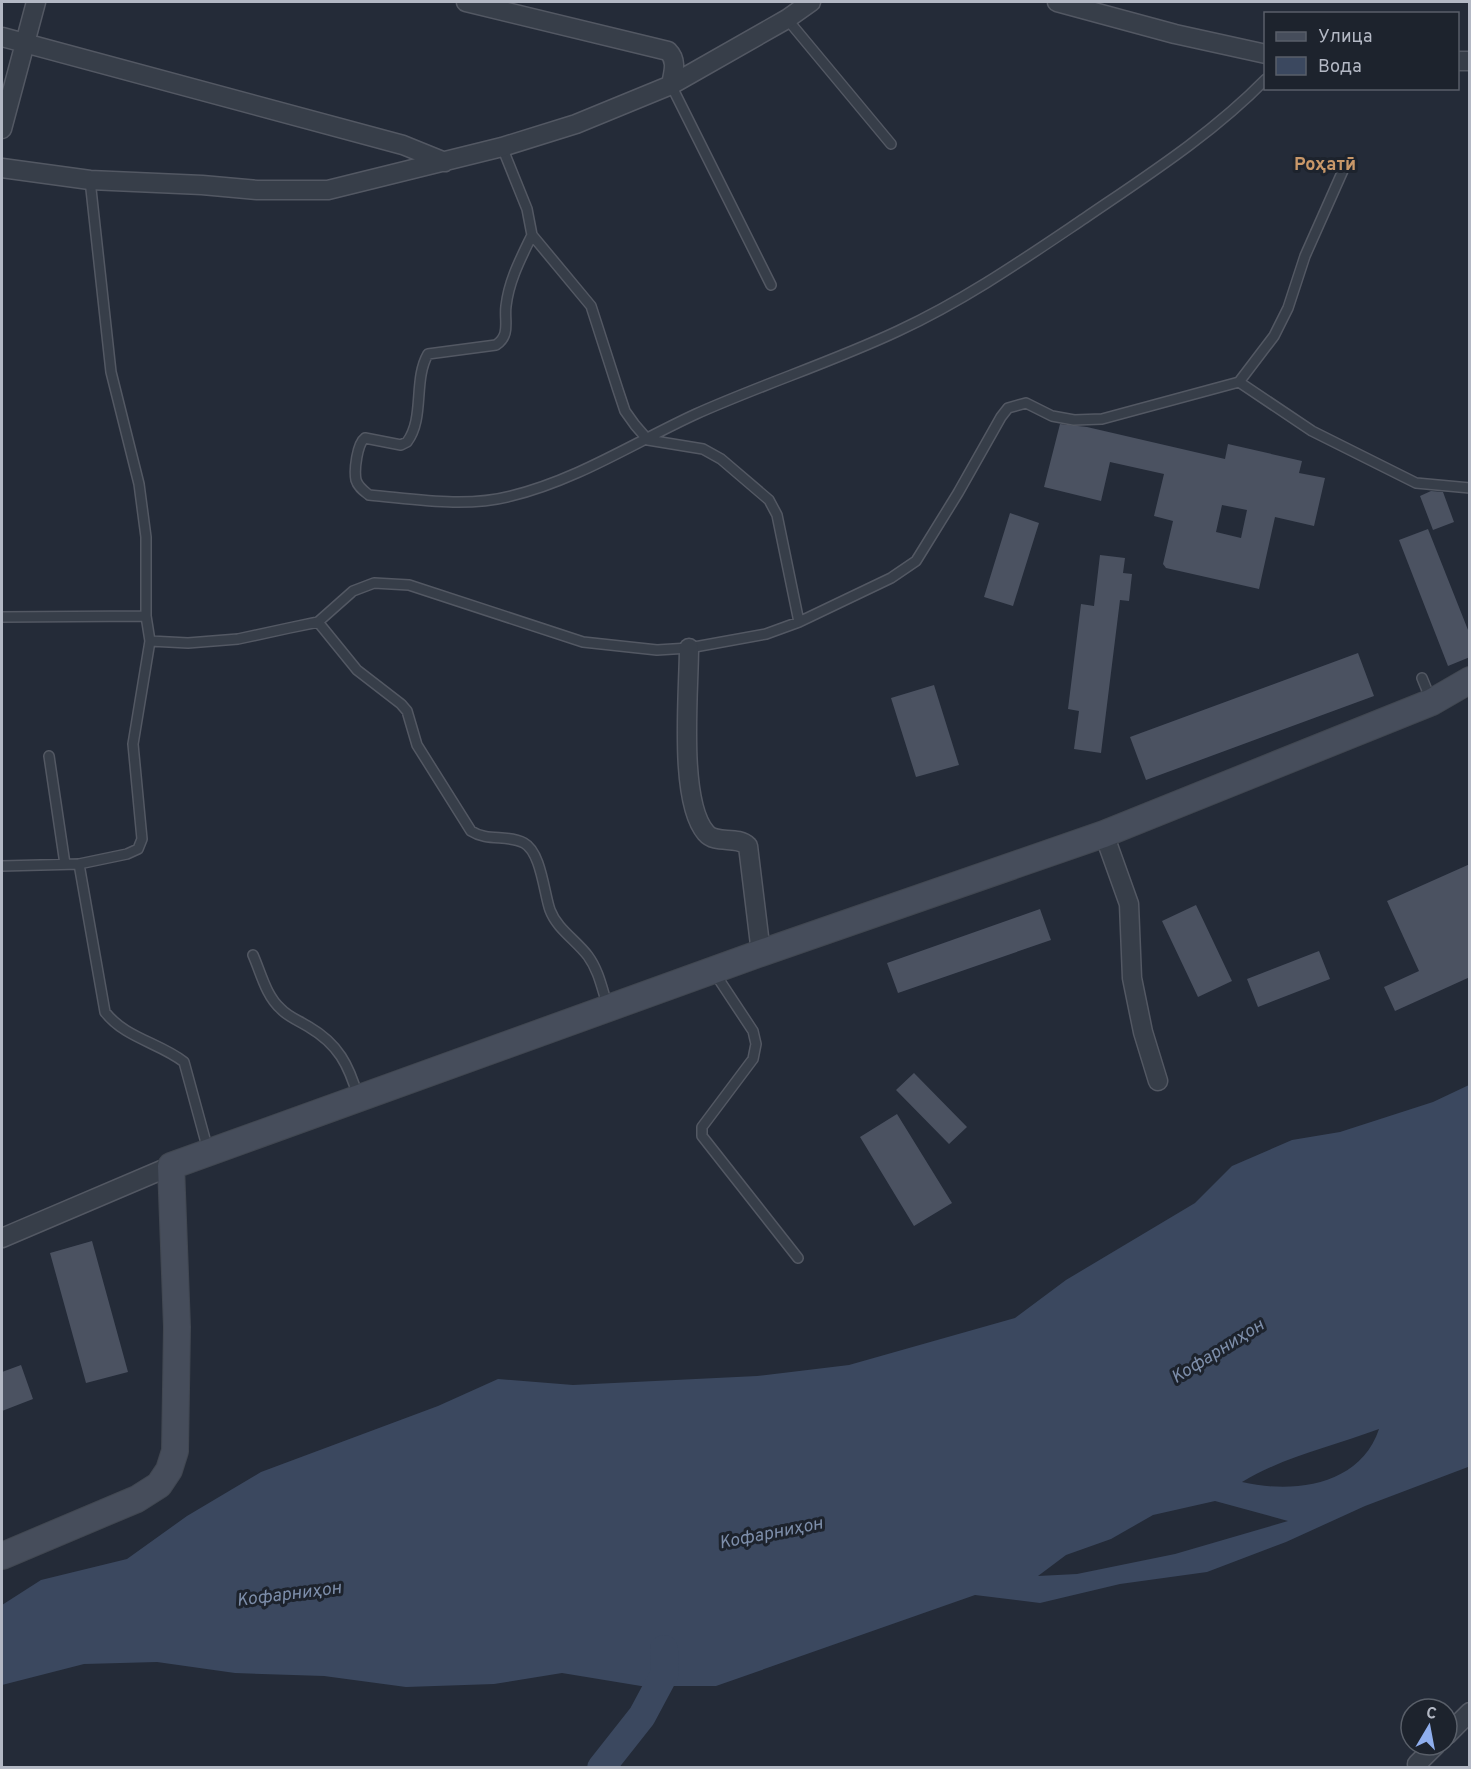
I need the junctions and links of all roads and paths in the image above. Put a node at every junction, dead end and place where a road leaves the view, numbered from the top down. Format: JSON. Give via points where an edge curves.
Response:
{"nodes":[{"id":1,"x":36,"y":2,"type":"edge"},
{"id":2,"x":466,"y":2,"type":"edge"},
{"id":3,"x":811,"y":2,"type":"edge"},
{"id":4,"x":1057,"y":2,"type":"edge"},
{"id":5,"x":787,"y":19,"type":"junction"},
{"id":6,"x":2,"y":37,"type":"edge"},
{"id":7,"x":24,"y":43,"type":"junction"},
{"id":8,"x":1264,"y":54,"type":"edge"},
{"id":9,"x":1264,"y":81,"type":"edge"},
{"id":10,"x":671,"y":85,"type":"junction"},
{"id":11,"x":2,"y":129,"type":"edge"},
{"id":12,"x":891,"y":144,"type":"dead end"},
{"id":13,"x":502,"y":147,"type":"junction"},
{"id":14,"x":445,"y":162,"type":"junction"},
{"id":15,"x":1345,"y":166,"type":"dead end"},
{"id":16,"x":2,"y":168,"type":"edge"},
{"id":17,"x":90,"y":180,"type":"junction"},
{"id":18,"x":532,"y":235,"type":"junction"},
{"id":19,"x":771,"y":285,"type":"dead end"},
{"id":20,"x":1239,"y":382,"type":"junction"},
{"id":21,"x":648,"y":440,"type":"junction"},
{"id":22,"x":1470,"y":488,"type":"edge"},
{"id":23,"x":146,"y":616,"type":"junction"},
{"id":24,"x":2,"y":617,"type":"edge"},
{"id":25,"x":318,"y":622,"type":"junction"},
{"id":26,"x":799,"y":622,"type":"junction"},
{"id":27,"x":150,"y":641,"type":"junction"},
{"id":28,"x":689,"y":648,"type":"junction"},
{"id":29,"x":1422,"y":678,"type":"dead end"},
{"id":30,"x":1470,"y":680,"type":"edge"},
{"id":31,"x":1432,"y":702,"type":"junction"},
{"id":32,"x":49,"y":756,"type":"dead end"},
{"id":33,"x":1104,"y":834,"type":"junction"},
{"id":34,"x":65,"y":864,"type":"junction"},
{"id":35,"x":79,"y":864,"type":"junction"},
{"id":36,"x":2,"y":866,"type":"edge"},
{"id":37,"x":761,"y":953,"type":"junction"},
{"id":38,"x":253,"y":955,"type":"dead end"},
{"id":39,"x":713,"y":970,"type":"junction"},
{"id":40,"x":608,"y":1008,"type":"junction"},
{"id":41,"x":1158,"y":1081,"type":"dead end"},
{"id":42,"x":358,"y":1098,"type":"junction"},
{"id":43,"x":208,"y":1152,"type":"junction"},
{"id":44,"x":171,"y":1166,"type":"junction"},
{"id":45,"x":2,"y":1238,"type":"edge"},
{"id":46,"x":798,"y":1258,"type":"dead end"},
{"id":47,"x":2,"y":1556,"type":"edge"},
{"id":48,"x":1470,"y":1712,"type":"edge"},
{"id":49,"x":1459,"y":1723,"type":"edge"},
{"id":50,"x":1424,"y":1757,"type":"edge"},
{"id":51,"x":1417,"y":1764,"type":"dead end"}],
"edges":[{"from":1,"to":7,"type":"street"},
{"from":2,"to":10,"type":"street","via":[[668,51],[675,64]]},
{"from":3,"to":5,"type":"street"},
{"from":4,"to":8,"type":"street"},
{"from":5,"to":10,"type":"street"},
{"from":5,"to":12,"type":"lane"},
{"from":6,"to":7,"type":"street"},
{"from":7,"to":11,"type":"street"},
{"from":7,"to":14,"type":"street","via":[[403,145]]},
{"from":9,"to":21,"type":"lane","via":[[1228,117],[1161,167],[964,298],[879,340],[694,415]]},
{"from":10,"to":13,"type":"street","via":[[576,124]]},
{"from":10,"to":19,"type":"lane"},
{"from":13,"to":14,"type":"street"},
{"from":13,"to":18,"type":"lane","via":[[527,209]]},
{"from":14,"to":17,"type":"street","via":[[316,190]]},
{"from":15,"to":20,"type":"lane","via":[[1305,256],[1288,308],[1274,336]]},
{"from":16,"to":17,"type":"street"},
{"from":17,"to":23,"type":"lane","via":[[111,372],[140,484],[146,537]]},
{"from":18,"to":21,"type":"lane","via":[[591,306],[625,411]]},
{"from":18,"to":21,"type":"lane","via":[[513,275],[505,336],[496,345],[428,354],[411,436],[401,445],[362,439],[355,477],[358,484],[369,495],[452,501],[510,496],[572,476]]},
{"from":20,"to":22,"type":"lane","via":[[1312,431],[1416,483]]},
{"from":20,"to":26,"type":"lane","via":[[1102,419],[1052,416],[1026,403],[1008,408],[916,561],[891,578]]},
{"from":21,"to":26,"type":"lane","via":[[703,449],[721,459],[769,500],[777,515]]},
{"from":23,"to":24,"type":"lane"},
{"from":23,"to":27,"type":"lane"},
{"from":25,"to":27,"type":"lane","via":[[238,639]]},
{"from":25,"to":28,"type":"lane","via":[[353,591],[390,582],[410,585],[584,642],[657,650]]},
{"from":25,"to":40,"type":"lane","via":[[357,670],[407,711],[417,745],[471,831],[481,838],[524,843],[531,849],[550,911],[596,968]]},
{"from":26,"to":28,"type":"lane","via":[[766,634]]},
{"from":27,"to":35,"type":"lane","via":[[133,744],[142,839],[138,849],[127,854]]},
{"from":28,"to":37,"type":"street","via":[[686,741],[695,808],[704,832],[710,837],[740,841],[748,846]]},
{"from":29,"to":31,"type":"lane"},
{"from":30,"to":31,"type":"street"},
{"from":31,"to":33,"type":"street"},
{"from":32,"to":34,"type":"lane"},
{"from":33,"to":37,"type":"street"},
{"from":33,"to":41,"type":"street","via":[[1129,904],[1132,978]]},
{"from":34,"to":35,"type":"lane"},
{"from":34,"to":36,"type":"lane"},
{"from":35,"to":43,"type":"lane","via":[[105,1012],[122,1029],[184,1062]]},
{"from":37,"to":39,"type":"street"},
{"from":38,"to":42,"type":"lane","via":[[272,1000],[282,1012],[312,1028],[341,1053]]},
{"from":39,"to":40,"type":"street"},
{"from":39,"to":46,"type":"lane","via":[[753,1031],[756,1044],[753,1059],[702,1127],[702,1136]]},
{"from":40,"to":42,"type":"street"},
{"from":42,"to":43,"type":"street"},
{"from":43,"to":44,"type":"street"},
{"from":44,"to":45,"type":"street"},
{"from":44,"to":47,"type":"street","via":[[177,1327],[175,1451],[169,1470],[159,1485],[137,1499]]},
{"from":48,"to":49,"type":"street"},
{"from":50,"to":51,"type":"street"}]}
